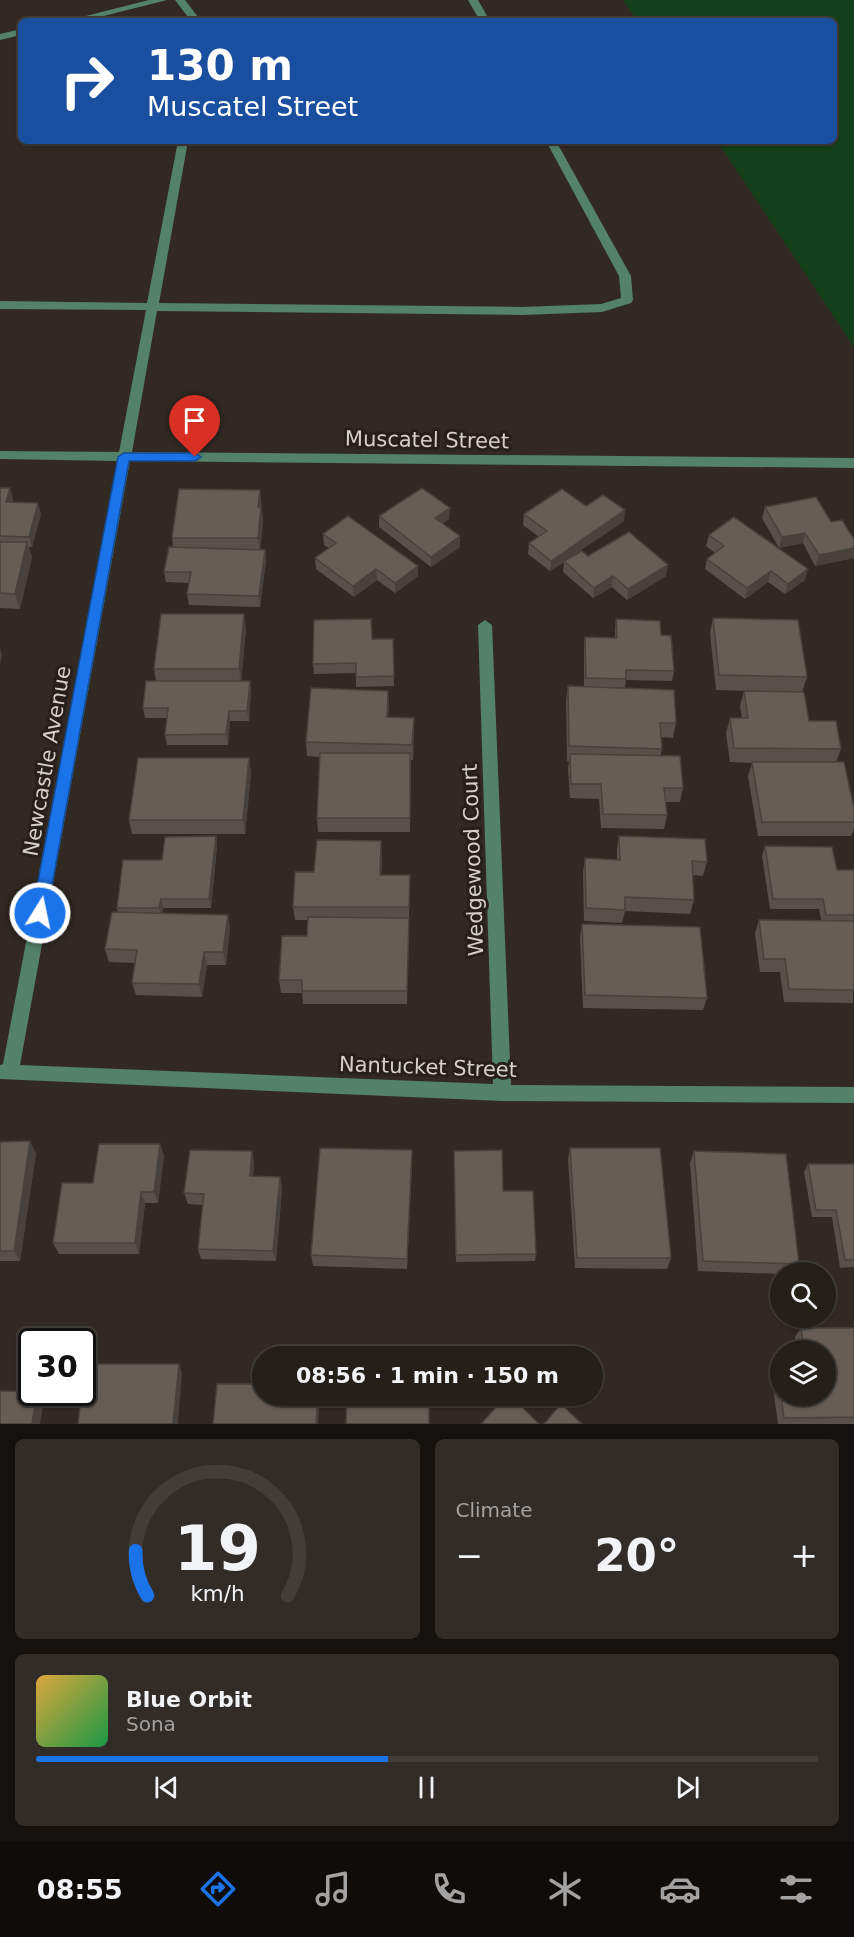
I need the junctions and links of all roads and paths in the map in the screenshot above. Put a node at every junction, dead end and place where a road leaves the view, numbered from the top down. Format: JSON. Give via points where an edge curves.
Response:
{"nodes":[{"id":1,"x":162,"y":0,"type":"edge"},
{"id":2,"x":180,"y":0,"type":"edge"},
{"id":3,"x":474,"y":0,"type":"edge"},
{"id":4,"x":84,"y":18,"type":"edge"},
{"id":5,"x":194,"y":18,"type":"edge"},
{"id":6,"x":483,"y":18,"type":"edge"},
{"id":7,"x":18,"y":33,"type":"edge"},
{"id":8,"x":0,"y":37,"type":"edge"},
{"id":9,"x":182,"y":144,"type":"edge"},
{"id":10,"x":553,"y":144,"type":"edge"},
{"id":11,"x":0,"y":304,"type":"edge"},
{"id":12,"x":153,"y":307,"type":"junction"},
{"id":13,"x":0,"y":455,"type":"edge"},
{"id":14,"x":124,"y":457,"type":"junction"},
{"id":15,"x":854,"y":463,"type":"edge"},
{"id":16,"x":485,"y":625,"type":"dead end"},
{"id":17,"x":5,"y":1072,"type":"edge"},
{"id":18,"x":502,"y":1093,"type":"junction"},
{"id":19,"x":854,"y":1095,"type":"edge"}],
"edges":[{"from":1,"to":4,"type":"street"},
{"from":2,"to":5,"type":"street"},
{"from":3,"to":6,"type":"street"},
{"from":7,"to":8,"type":"street"},
{"from":9,"to":12,"type":"street","name":"Newcastle Avenue"},
{"from":10,"to":12,"type":"street","via":[[625,276],[627,300],[602,308],[522,311]]},
{"from":11,"to":12,"type":"street"},
{"from":12,"to":14,"type":"street","name":"Newcastle Avenue"},
{"from":13,"to":14,"type":"street","name":"Muscatel Street"},
{"from":14,"to":15,"type":"street","name":"Muscatel Street"},
{"from":14,"to":17,"type":"street","name":"Newcastle Avenue"},
{"from":16,"to":18,"type":"street","name":"Wedgewood Court"},
{"from":17,"to":18,"type":"street","name":"Nantucket Street"},
{"from":18,"to":19,"type":"street","name":"Nantucket Street"}]}
